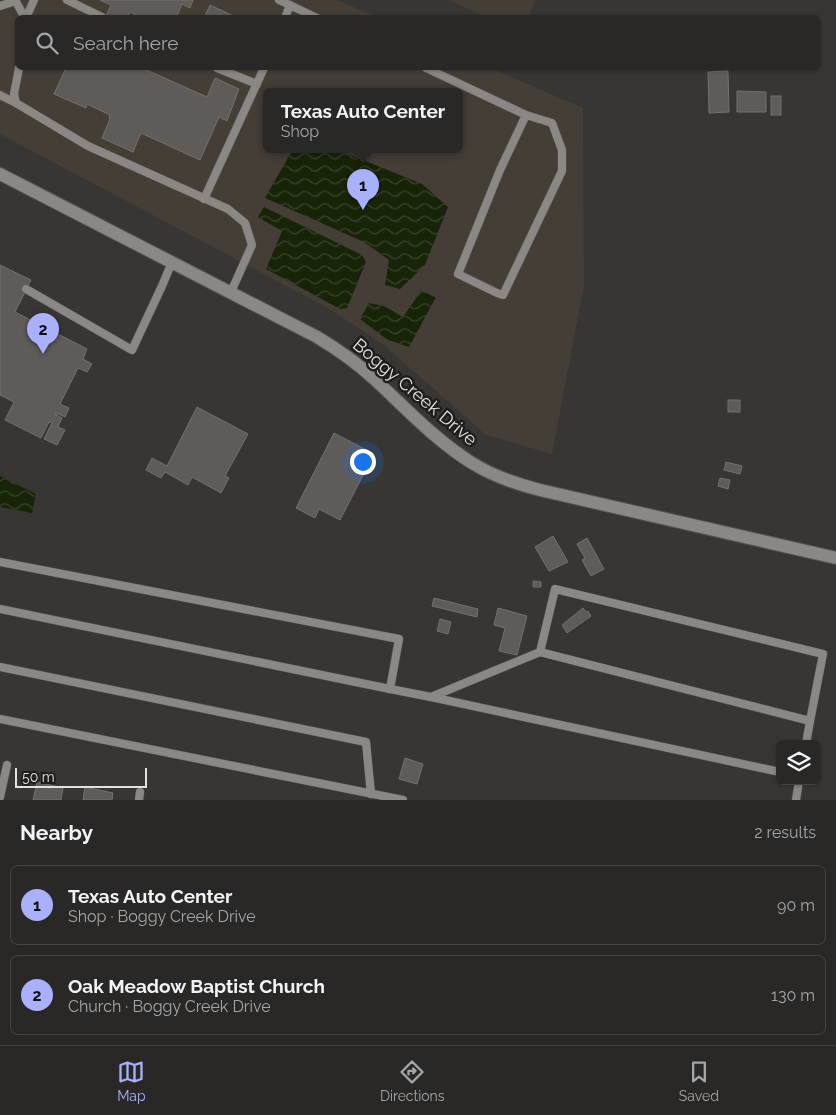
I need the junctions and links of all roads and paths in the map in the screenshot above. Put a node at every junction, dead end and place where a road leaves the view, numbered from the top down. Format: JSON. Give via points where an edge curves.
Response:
{"nodes":[{"id":1,"x":15,"y":0,"type":"edge"},
{"id":2,"x":34,"y":0,"type":"edge"},
{"id":3,"x":68,"y":0,"type":"edge"},
{"id":4,"x":279,"y":0,"type":"edge"},
{"id":5,"x":290,"y":5,"type":"junction"},
{"id":6,"x":0,"y":6,"type":"edge"},
{"id":7,"x":24,"y":15,"type":"edge"},
{"id":8,"x":27,"y":15,"type":"edge"},
{"id":9,"x":98,"y":15,"type":"edge"},
{"id":10,"x":286,"y":15,"type":"edge"},
{"id":11,"x":311,"y":15,"type":"edge"},
{"id":12,"x":19,"y":70,"type":"edge"},
{"id":13,"x":222,"y":70,"type":"edge"},
{"id":14,"x":263,"y":70,"type":"edge"},
{"id":15,"x":430,"y":70,"type":"edge"},
{"id":16,"x":257,"y":84,"type":"junction"},
{"id":17,"x":0,"y":95,"type":"edge"},
{"id":18,"x":16,"y":103,"type":"junction"},
{"id":19,"x":526,"y":115,"type":"junction"},
{"id":20,"x":0,"y":174,"type":"edge"},
{"id":21,"x":204,"y":200,"type":"junction"},
{"id":22,"x":172,"y":262,"type":"junction"},
{"id":23,"x":26,"y":289,"type":"dead end"},
{"id":24,"x":231,"y":292,"type":"junction"},
{"id":25,"x":836,"y":558,"type":"edge"},
{"id":26,"x":0,"y":562,"type":"edge"},
{"id":27,"x":0,"y":609,"type":"edge"},
{"id":28,"x":540,"y":652,"type":"junction"},
{"id":29,"x":0,"y":667,"type":"edge"},
{"id":30,"x":390,"y":689,"type":"junction"},
{"id":31,"x":431,"y":697,"type":"junction"},
{"id":32,"x":0,"y":719,"type":"edge"},
{"id":33,"x":810,"y":721,"type":"junction"},
{"id":34,"x":807,"y":740,"type":"edge"},
{"id":35,"x":6,"y":766,"type":"dead end"},
{"id":36,"x":776,"y":771,"type":"edge"},
{"id":37,"x":798,"y":785,"type":"edge"},
{"id":38,"x":371,"y":794,"type":"junction"},
{"id":39,"x":0,"y":797,"type":"edge"},
{"id":40,"x":403,"y":800,"type":"edge"},
{"id":41,"x":796,"y":800,"type":"edge"}],
"edges":[{"from":1,"to":6,"type":"lane"},
{"from":1,"to":7,"type":"lane"},
{"from":2,"to":8,"type":"lane"},
{"from":3,"to":9,"type":"lane"},
{"from":4,"to":5,"type":"lane"},
{"from":5,"to":10,"type":"lane"},
{"from":5,"to":11,"type":"lane"},
{"from":12,"to":18,"type":"lane","via":[[14,94]]},
{"from":13,"to":16,"type":"lane"},
{"from":14,"to":16,"type":"lane"},
{"from":15,"to":19,"type":"lane"},
{"from":16,"to":21,"type":"lane"},
{"from":17,"to":18,"type":"lane"},
{"from":18,"to":21,"type":"lane","via":[[88,146]]},
{"from":19,"to":19,"type":"lane","via":[[458,274],[503,295],[562,171],[562,150],[552,123]]},
{"from":20,"to":22,"type":"street","name":"Boggy Creek Drive"},
{"from":21,"to":24,"type":"lane","via":[[228,209],[244,223],[252,244]]},
{"from":22,"to":23,"type":"lane","via":[[132,350]]},
{"from":22,"to":24,"type":"street","name":"Boggy Creek Drive"},
{"from":24,"to":25,"type":"street","name":"Boggy Creek Drive","via":[[342,352],[434,435],[492,474],[540,490]]},
{"from":26,"to":30,"type":"lane","via":[[399,638]]},
{"from":27,"to":30,"type":"lane"},
{"from":28,"to":31,"type":"lane"},
{"from":28,"to":33,"type":"lane"},
{"from":28,"to":33,"type":"lane","via":[[555,589],[823,654]]},
{"from":29,"to":38,"type":"lane","via":[[366,742]]},
{"from":30,"to":31,"type":"lane"},
{"from":31,"to":36,"type":"lane"},
{"from":32,"to":38,"type":"lane"},
{"from":33,"to":34,"type":"lane"},
{"from":35,"to":39,"type":"lane"},
{"from":37,"to":41,"type":"lane"},
{"from":38,"to":40,"type":"lane"}]}
